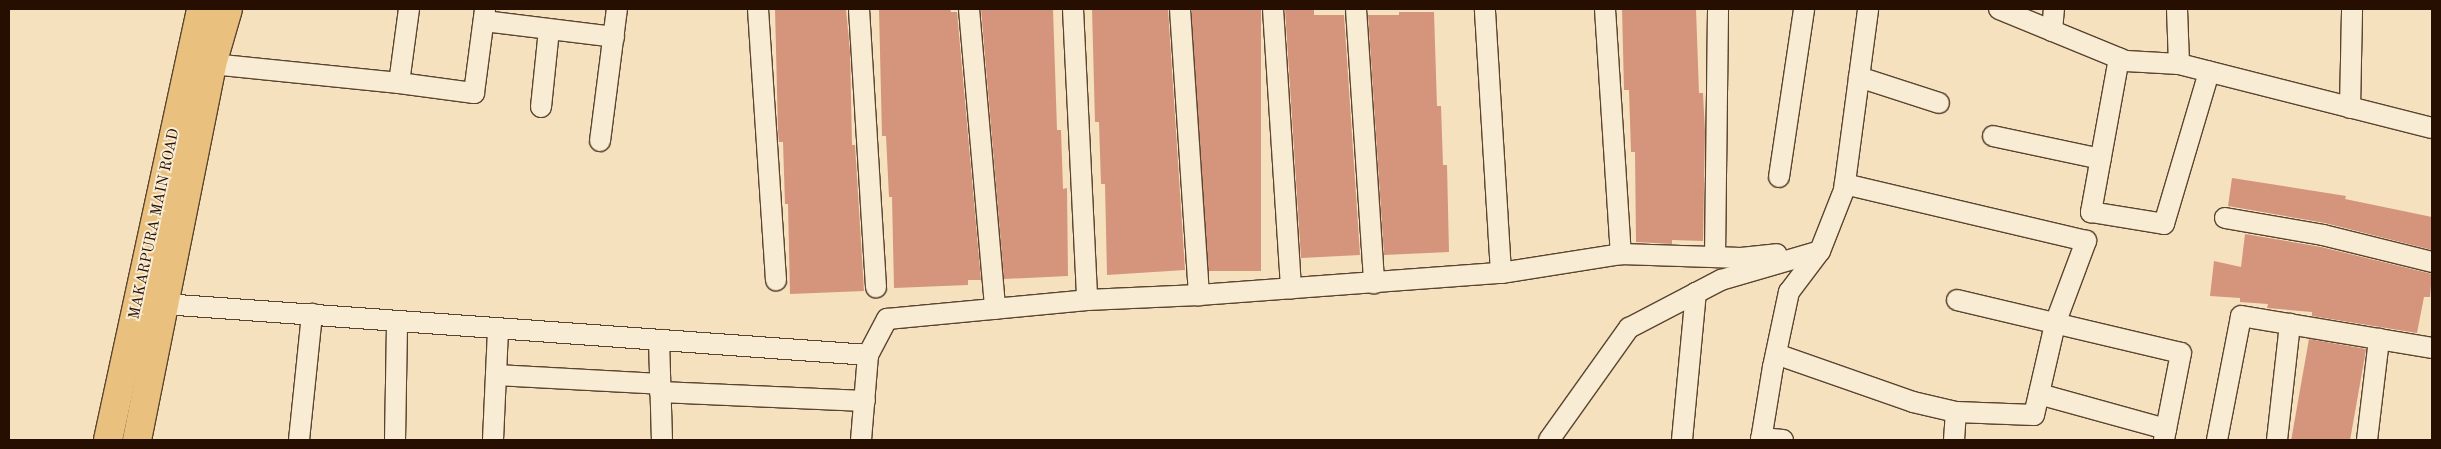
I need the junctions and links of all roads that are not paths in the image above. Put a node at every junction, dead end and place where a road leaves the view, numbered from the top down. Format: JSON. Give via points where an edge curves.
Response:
{"nodes":[{"id":1,"x":201,"y":9,"type":"edge"},
{"id":2,"x":228,"y":9,"type":"edge"},
{"id":3,"x":409,"y":9,"type":"edge"},
{"id":4,"x":617,"y":9,"type":"edge"},
{"id":5,"x":758,"y":9,"type":"edge"},
{"id":6,"x":859,"y":9,"type":"edge"},
{"id":7,"x":968,"y":9,"type":"edge"},
{"id":8,"x":1073,"y":9,"type":"edge"},
{"id":9,"x":1180,"y":9,"type":"edge"},
{"id":10,"x":1273,"y":9,"type":"edge"},
{"id":11,"x":1356,"y":9,"type":"edge"},
{"id":12,"x":1485,"y":9,"type":"edge"},
{"id":13,"x":1605,"y":9,"type":"edge"},
{"id":14,"x":1718,"y":9,"type":"edge"},
{"id":15,"x":1804,"y":9,"type":"edge"},
{"id":16,"x":1868,"y":9,"type":"edge"},
{"id":17,"x":1999,"y":9,"type":"edge"},
{"id":18,"x":2054,"y":9,"type":"edge"},
{"id":19,"x":2177,"y":9,"type":"edge"},
{"id":20,"x":2352,"y":9,"type":"edge"},
{"id":21,"x":484,"y":15,"type":"edge"},
{"id":22,"x":550,"y":29,"type":"junction"},
{"id":23,"x":2052,"y":31,"type":"junction"},
{"id":24,"x":614,"y":37,"type":"junction"},
{"id":25,"x":2119,"y":58,"type":"junction"},
{"id":26,"x":212,"y":64,"type":"junction"},
{"id":27,"x":2179,"y":64,"type":"junction"},
{"id":28,"x":2209,"y":72,"type":"junction"},
{"id":29,"x":1859,"y":77,"type":"junction"},
{"id":30,"x":399,"y":83,"type":"junction"},
{"id":31,"x":1939,"y":103,"type":"dead end"},
{"id":32,"x":541,"y":107,"type":"dead end"},
{"id":33,"x":2350,"y":108,"type":"junction"},
{"id":34,"x":2432,"y":128,"type":"edge"},
{"id":35,"x":1993,"y":136,"type":"dead end"},
{"id":36,"x":600,"y":141,"type":"dead end"},
{"id":37,"x":2101,"y":158,"type":"junction"},
{"id":38,"x":1779,"y":177,"type":"dead end"},
{"id":39,"x":1845,"y":184,"type":"junction"},
{"id":40,"x":2091,"y":212,"type":"junction"},
{"id":41,"x":2225,"y":218,"type":"dead end"},
{"id":42,"x":2086,"y":241,"type":"junction"},
{"id":43,"x":1820,"y":251,"type":"junction"},
{"id":44,"x":1621,"y":254,"type":"junction"},
{"id":45,"x":1715,"y":257,"type":"junction"},
{"id":46,"x":2432,"y":262,"type":"edge"},
{"id":47,"x":1501,"y":274,"type":"junction"},
{"id":48,"x":776,"y":280,"type":"dead end"},
{"id":49,"x":1374,"y":282,"type":"junction"},
{"id":50,"x":876,"y":287,"type":"dead end"},
{"id":51,"x":1291,"y":288,"type":"junction"},
{"id":52,"x":1696,"y":293,"type":"junction"},
{"id":53,"x":1199,"y":294,"type":"junction"},
{"id":54,"x":1087,"y":300,"type":"junction"},
{"id":55,"x":1957,"y":300,"type":"dead end"},
{"id":56,"x":164,"y":304,"type":"junction"},
{"id":57,"x":995,"y":309,"type":"junction"},
{"id":58,"x":312,"y":314,"type":"junction"},
{"id":59,"x":397,"y":321,"type":"junction"},
{"id":60,"x":2055,"y":324,"type":"junction"},
{"id":61,"x":2290,"y":324,"type":"junction"},
{"id":62,"x":498,"y":328,"type":"junction"},
{"id":63,"x":2379,"y":339,"type":"junction"},
{"id":64,"x":658,"y":340,"type":"junction"},
{"id":65,"x":2432,"y":348,"type":"edge"},
{"id":66,"x":1776,"y":354,"type":"junction"},
{"id":67,"x":868,"y":355,"type":"junction"},
{"id":68,"x":496,"y":375,"type":"junction"},
{"id":69,"x":660,"y":388,"type":"junction"},
{"id":70,"x":2039,"y":394,"type":"junction"},
{"id":71,"x":865,"y":401,"type":"junction"},
{"id":72,"x":1956,"y":412,"type":"junction"},
{"id":73,"x":2165,"y":435,"type":"edge"},
{"id":74,"x":1761,"y":439,"type":"edge"},
{"id":75,"x":108,"y":440,"type":"edge"},
{"id":76,"x":137,"y":440,"type":"edge"},
{"id":77,"x":299,"y":440,"type":"edge"},
{"id":78,"x":395,"y":440,"type":"edge"},
{"id":79,"x":493,"y":440,"type":"edge"},
{"id":80,"x":662,"y":440,"type":"edge"},
{"id":81,"x":861,"y":440,"type":"edge"},
{"id":82,"x":1549,"y":440,"type":"edge"},
{"id":83,"x":1682,"y":440,"type":"edge"},
{"id":84,"x":1784,"y":440,"type":"edge"},
{"id":85,"x":1954,"y":440,"type":"edge"},
{"id":86,"x":2217,"y":440,"type":"edge"},
{"id":87,"x":2277,"y":440,"type":"edge"},
{"id":88,"x":2367,"y":440,"type":"edge"}],
"edges":[{"from":1,"to":75,"type":"highway","name":"MAKARPURA MAIN ROAD"},
{"from":2,"to":26,"type":"highway","name":"MAKARPURA MAIN ROAD"},
{"from":3,"to":30,"type":"street"},
{"from":4,"to":24,"type":"street"},
{"from":5,"to":48,"type":"street"},
{"from":6,"to":50,"type":"street"},
{"from":7,"to":57,"type":"street"},
{"from":8,"to":54,"type":"street"},
{"from":9,"to":53,"type":"street"},
{"from":10,"to":51,"type":"street"},
{"from":11,"to":49,"type":"street"},
{"from":12,"to":47,"type":"street"},
{"from":13,"to":44,"type":"street"},
{"from":14,"to":45,"type":"street"},
{"from":15,"to":38,"type":"street"},
{"from":16,"to":29,"type":"street"},
{"from":17,"to":23,"type":"street"},
{"from":18,"to":23,"type":"street"},
{"from":19,"to":27,"type":"street"},
{"from":20,"to":33,"type":"street"},
{"from":21,"to":22,"type":"street"},
{"from":21,"to":30,"type":"street","via":[[474,93]]},
{"from":22,"to":24,"type":"street"},
{"from":22,"to":32,"type":"street"},
{"from":23,"to":25,"type":"street"},
{"from":24,"to":36,"type":"street"},
{"from":25,"to":27,"type":"street"},
{"from":25,"to":37,"type":"street"},
{"from":26,"to":30,"type":"street"},
{"from":26,"to":56,"type":"highway","name":"MAKARPURA MAIN ROAD"},
{"from":27,"to":28,"type":"street"},
{"from":28,"to":33,"type":"street"},
{"from":28,"to":40,"type":"street","via":[[2164,224]]},
{"from":29,"to":31,"type":"street"},
{"from":29,"to":39,"type":"street"},
{"from":33,"to":34,"type":"street"},
{"from":35,"to":37,"type":"street"},
{"from":37,"to":40,"type":"street"},
{"from":39,"to":42,"type":"street"},
{"from":39,"to":43,"type":"street"},
{"from":40,"to":42,"type":"street"},
{"from":41,"to":46,"type":"street","via":[[2323,235]]},
{"from":42,"to":60,"type":"street"},
{"from":43,"to":45,"type":"street"},
{"from":43,"to":52,"type":"street","via":[[1721,280]]},
{"from":43,"to":66,"type":"street","via":[[1790,292]]},
{"from":44,"to":45,"type":"street"},
{"from":44,"to":47,"type":"street"},
{"from":47,"to":49,"type":"street"},
{"from":49,"to":51,"type":"street"},
{"from":51,"to":53,"type":"street"},
{"from":52,"to":82,"type":"street","via":[[1629,328]]},
{"from":52,"to":83,"type":"street"},
{"from":53,"to":54,"type":"street"},
{"from":54,"to":57,"type":"street"},
{"from":55,"to":60,"type":"street"},
{"from":56,"to":58,"type":"street"},
{"from":56,"to":76,"type":"highway","name":"MAKARPURA MAIN ROAD"},
{"from":57,"to":67,"type":"street","via":[[887,319]]},
{"from":58,"to":59,"type":"street"},
{"from":58,"to":77,"type":"street"},
{"from":59,"to":62,"type":"street"},
{"from":59,"to":78,"type":"street"},
{"from":60,"to":70,"type":"street"},
{"from":60,"to":73,"type":"street","via":[[2181,353]]},
{"from":61,"to":63,"type":"street"},
{"from":61,"to":86,"type":"street","via":[[2241,316]]},
{"from":61,"to":87,"type":"street"},
{"from":62,"to":64,"type":"street"},
{"from":62,"to":68,"type":"street"},
{"from":63,"to":65,"type":"street"},
{"from":63,"to":88,"type":"street"},
{"from":64,"to":67,"type":"street"},
{"from":64,"to":69,"type":"street"},
{"from":66,"to":72,"type":"street","via":[[1913,402]]},
{"from":66,"to":74,"type":"street"},
{"from":67,"to":71,"type":"street"},
{"from":68,"to":69,"type":"street"},
{"from":68,"to":79,"type":"street"},
{"from":69,"to":71,"type":"street"},
{"from":69,"to":80,"type":"street"},
{"from":70,"to":72,"type":"street","via":[[2034,415]]},
{"from":70,"to":73,"type":"street"},
{"from":71,"to":81,"type":"street"},
{"from":72,"to":85,"type":"street"},
{"from":74,"to":84,"type":"street"}]}
